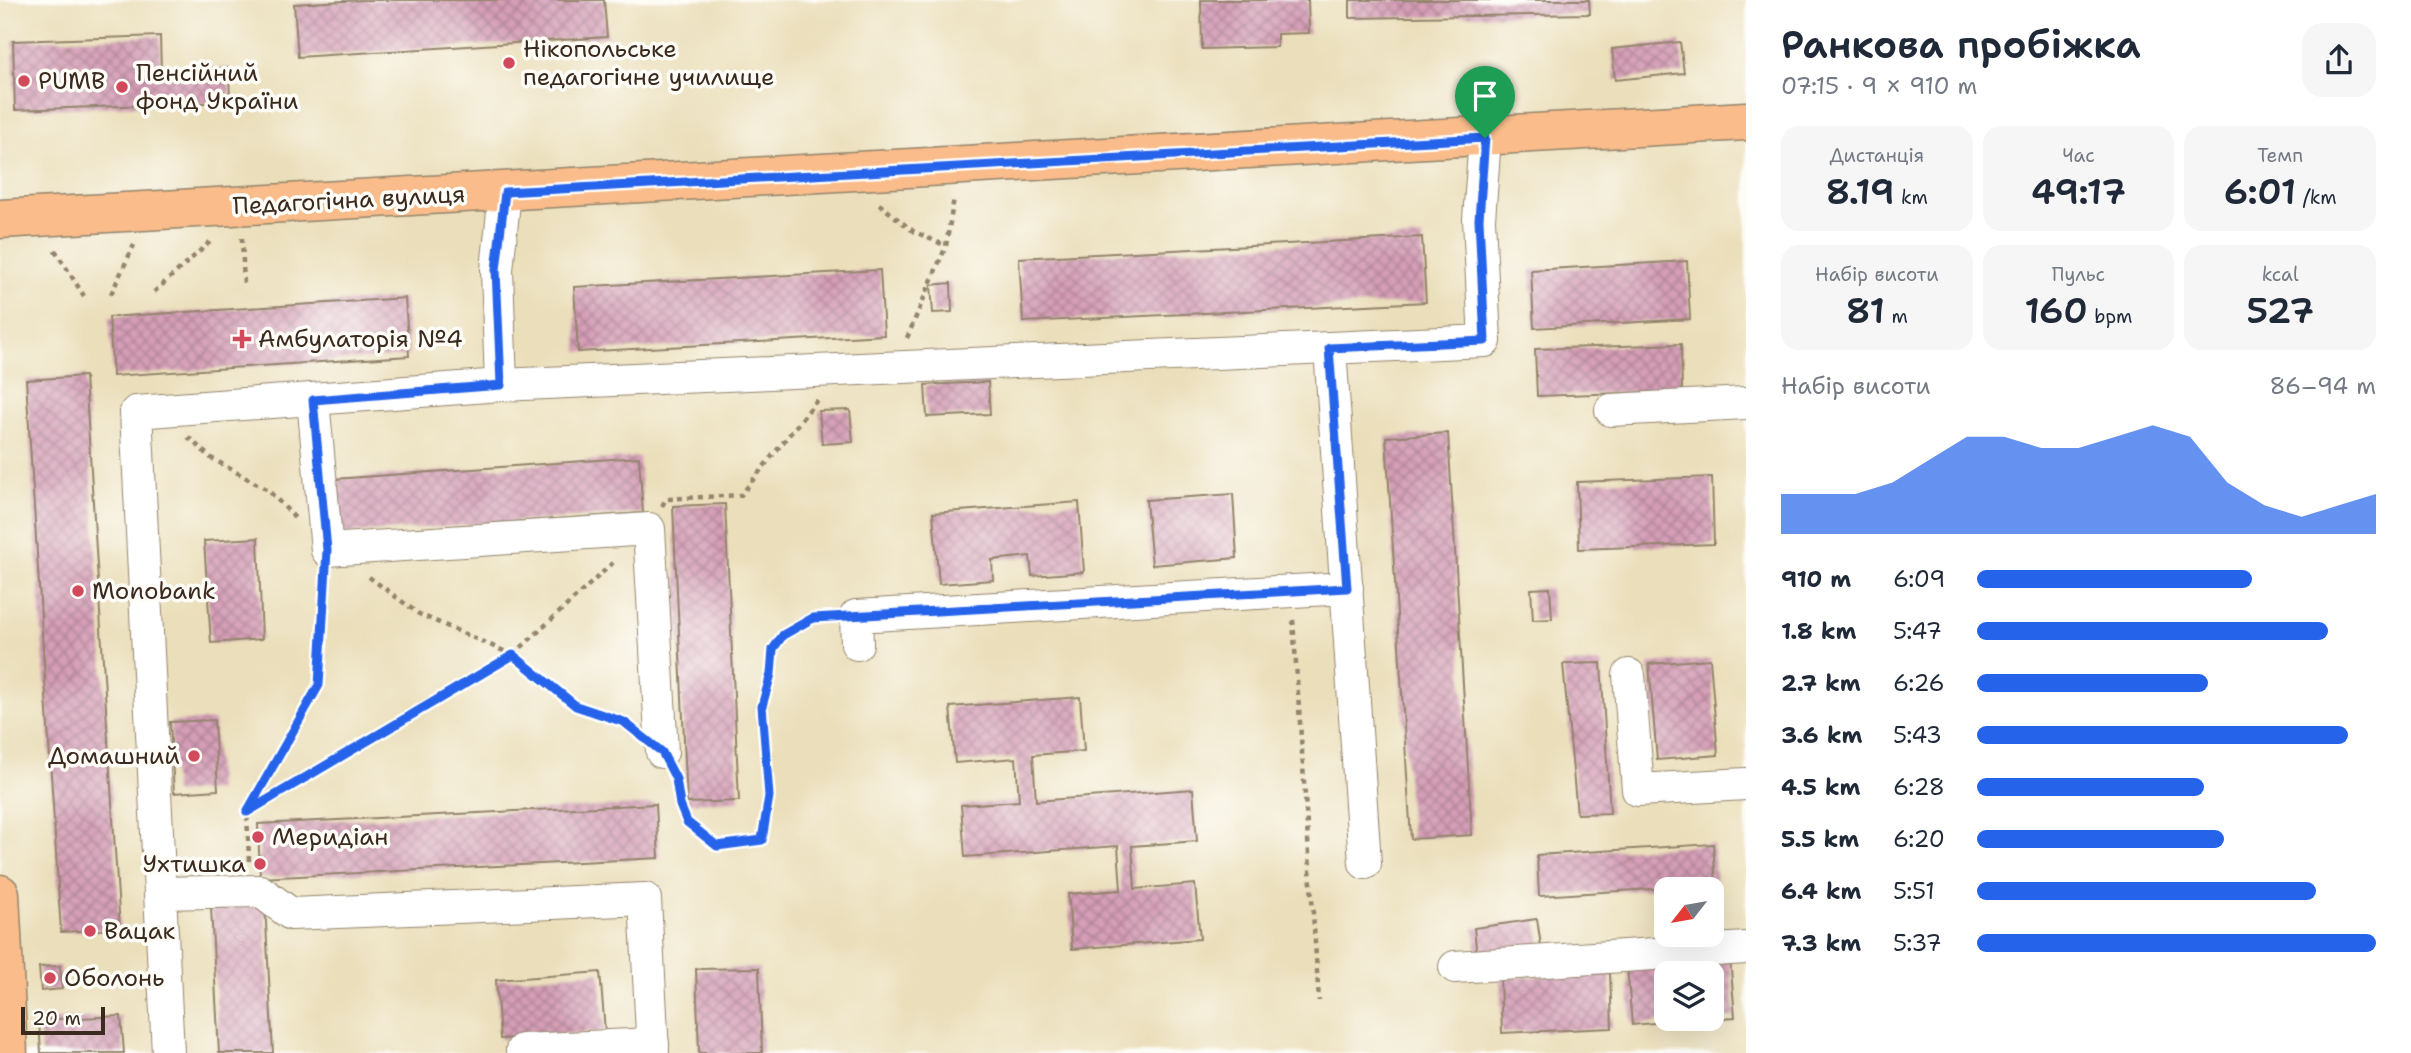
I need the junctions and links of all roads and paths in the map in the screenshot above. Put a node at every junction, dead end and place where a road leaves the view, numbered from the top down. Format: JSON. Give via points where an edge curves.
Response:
{"nodes":[{"id":1,"x":1746,"y":121,"type":"edge"},
{"id":2,"x":1485,"y":138,"type":"junction"},
{"id":3,"x":959,"y":166,"type":"junction"},
{"id":4,"x":832,"y":174,"type":"junction"},
{"id":5,"x":505,"y":192,"type":"junction"},
{"id":6,"x":268,"y":205,"type":"junction"},
{"id":7,"x":150,"y":211,"type":"junction"},
{"id":8,"x":17,"y":218,"type":"edge"},
{"id":9,"x":212,"y":240,"type":"dead end"},
{"id":10,"x":946,"y":246,"type":"junction"},
{"id":11,"x":244,"y":286,"type":"dead end"},
{"id":12,"x":154,"y":292,"type":"dead end"},
{"id":13,"x":111,"y":295,"type":"dead end"},
{"id":14,"x":84,"y":296,"type":"dead end"},
{"id":15,"x":1329,"y":348,"type":"junction"},
{"id":16,"x":909,"y":367,"type":"junction"},
{"id":17,"x":842,"y":370,"type":"junction"},
{"id":18,"x":501,"y":385,"type":"junction"},
{"id":19,"x":313,"y":400,"type":"junction"},
{"id":20,"x":1746,"y":403,"type":"edge"},
{"id":21,"x":171,"y":410,"type":"junction"},
{"id":22,"x":1611,"y":410,"type":"dead end"},
{"id":23,"x":649,"y":529,"type":"junction"},
{"id":24,"x":327,"y":550,"type":"junction"},
{"id":25,"x":1347,"y":588,"type":"junction"},
{"id":26,"x":1291,"y":592,"type":"junction"},
{"id":27,"x":857,"y":630,"type":"joint"},
{"id":28,"x":513,"y":655,"type":"junction"},
{"id":29,"x":1629,"y":675,"type":"dead end"},
{"id":30,"x":662,"y":752,"type":"junction"},
{"id":31,"x":1746,"y":784,"type":"edge"},
{"id":32,"x":247,"y":812,"type":"junction"},
{"id":33,"x":1365,"y":863,"type":"dead end"},
{"id":34,"x":250,"y":891,"type":"junction"},
{"id":35,"x":160,"y":893,"type":"junction"},
{"id":36,"x":0,"y":894,"type":"edge"},
{"id":37,"x":1746,"y":947,"type":"edge"},
{"id":38,"x":1455,"y":967,"type":"dead end"},
{"id":39,"x":1319,"y":1001,"type":"dead end"},
{"id":40,"x":653,"y":1048,"type":"edge"},
{"id":41,"x":522,"y":1051,"type":"dead end"},
{"id":42,"x":8,"y":1053,"type":"edge"},
{"id":43,"x":168,"y":1053,"type":"edge"}],
"edges":[{"from":1,"to":2,"type":"main road","name":"Педагогічна вулиця"},
{"from":2,"to":3,"type":"main road","name":"Педагогічна вулиця"},
{"from":2,"to":15,"type":"lane","via":[[1479,219],[1485,341]]},
{"from":3,"to":4,"type":"main road","name":"Педагогічна вулиця"},
{"from":3,"to":10,"type":"path"},
{"from":4,"to":5,"type":"main road","name":"Педагогічна вулиця"},
{"from":4,"to":10,"type":"path","via":[[913,231]]},
{"from":5,"to":6,"type":"main road","name":"Педагогічна вулиця"},
{"from":5,"to":18,"type":"lane","via":[[496,270]]},
{"from":6,"to":7,"type":"main road","name":"Педагогічна вулиця"},
{"from":6,"to":11,"type":"path","via":[[241,214]]},
{"from":7,"to":8,"type":"main road","name":"Педагогічна вулиця"},
{"from":7,"to":13,"type":"path"},
{"from":8,"to":14,"type":"path"},
{"from":9,"to":12,"type":"path"},
{"from":10,"to":16,"type":"path","via":[[907,335]]},
{"from":15,"to":16,"type":"lane"},
{"from":15,"to":25,"type":"lane"},
{"from":16,"to":17,"type":"lane"},
{"from":17,"to":18,"type":"lane"},
{"from":17,"to":23,"type":"path","via":[[741,495],[666,499]]},
{"from":18,"to":19,"type":"lane"},
{"from":19,"to":21,"type":"lane"},
{"from":19,"to":24,"type":"lane"},
{"from":20,"to":22,"type":"lane"},
{"from":21,"to":24,"type":"path","via":[[185,433],[211,458],[268,490]]},
{"from":21,"to":35,"type":"lane","via":[[136,412]]},
{"from":23,"to":24,"type":"lane"},
{"from":23,"to":28,"type":"path"},
{"from":23,"to":30,"type":"lane"},
{"from":24,"to":28,"type":"path","via":[[346,568],[371,578],[419,614]]},
{"from":24,"to":32,"type":"path","via":[[319,685]]},
{"from":25,"to":26,"type":"lane"},
{"from":25,"to":33,"type":"lane"},
{"from":26,"to":27,"type":"lane"},
{"from":26,"to":39,"type":"path"},
{"from":27,"to":30,"type":"path","via":[[813,618],[783,635],[773,649],[762,706],[769,796],[762,840],[717,846],[691,827]]},
{"from":28,"to":30,"type":"path","via":[[576,706],[624,722]]},
{"from":28,"to":32,"type":"path"},
{"from":29,"to":31,"type":"lane","via":[[1637,790]]},
{"from":32,"to":34,"type":"path"},
{"from":34,"to":35,"type":"lane"},
{"from":34,"to":40,"type":"lane","via":[[260,891],[291,914],[645,899]]},
{"from":35,"to":43,"type":"lane"},
{"from":36,"to":42,"type":"main road"},
{"from":37,"to":38,"type":"lane"},
{"from":40,"to":41,"type":"lane"}]}
